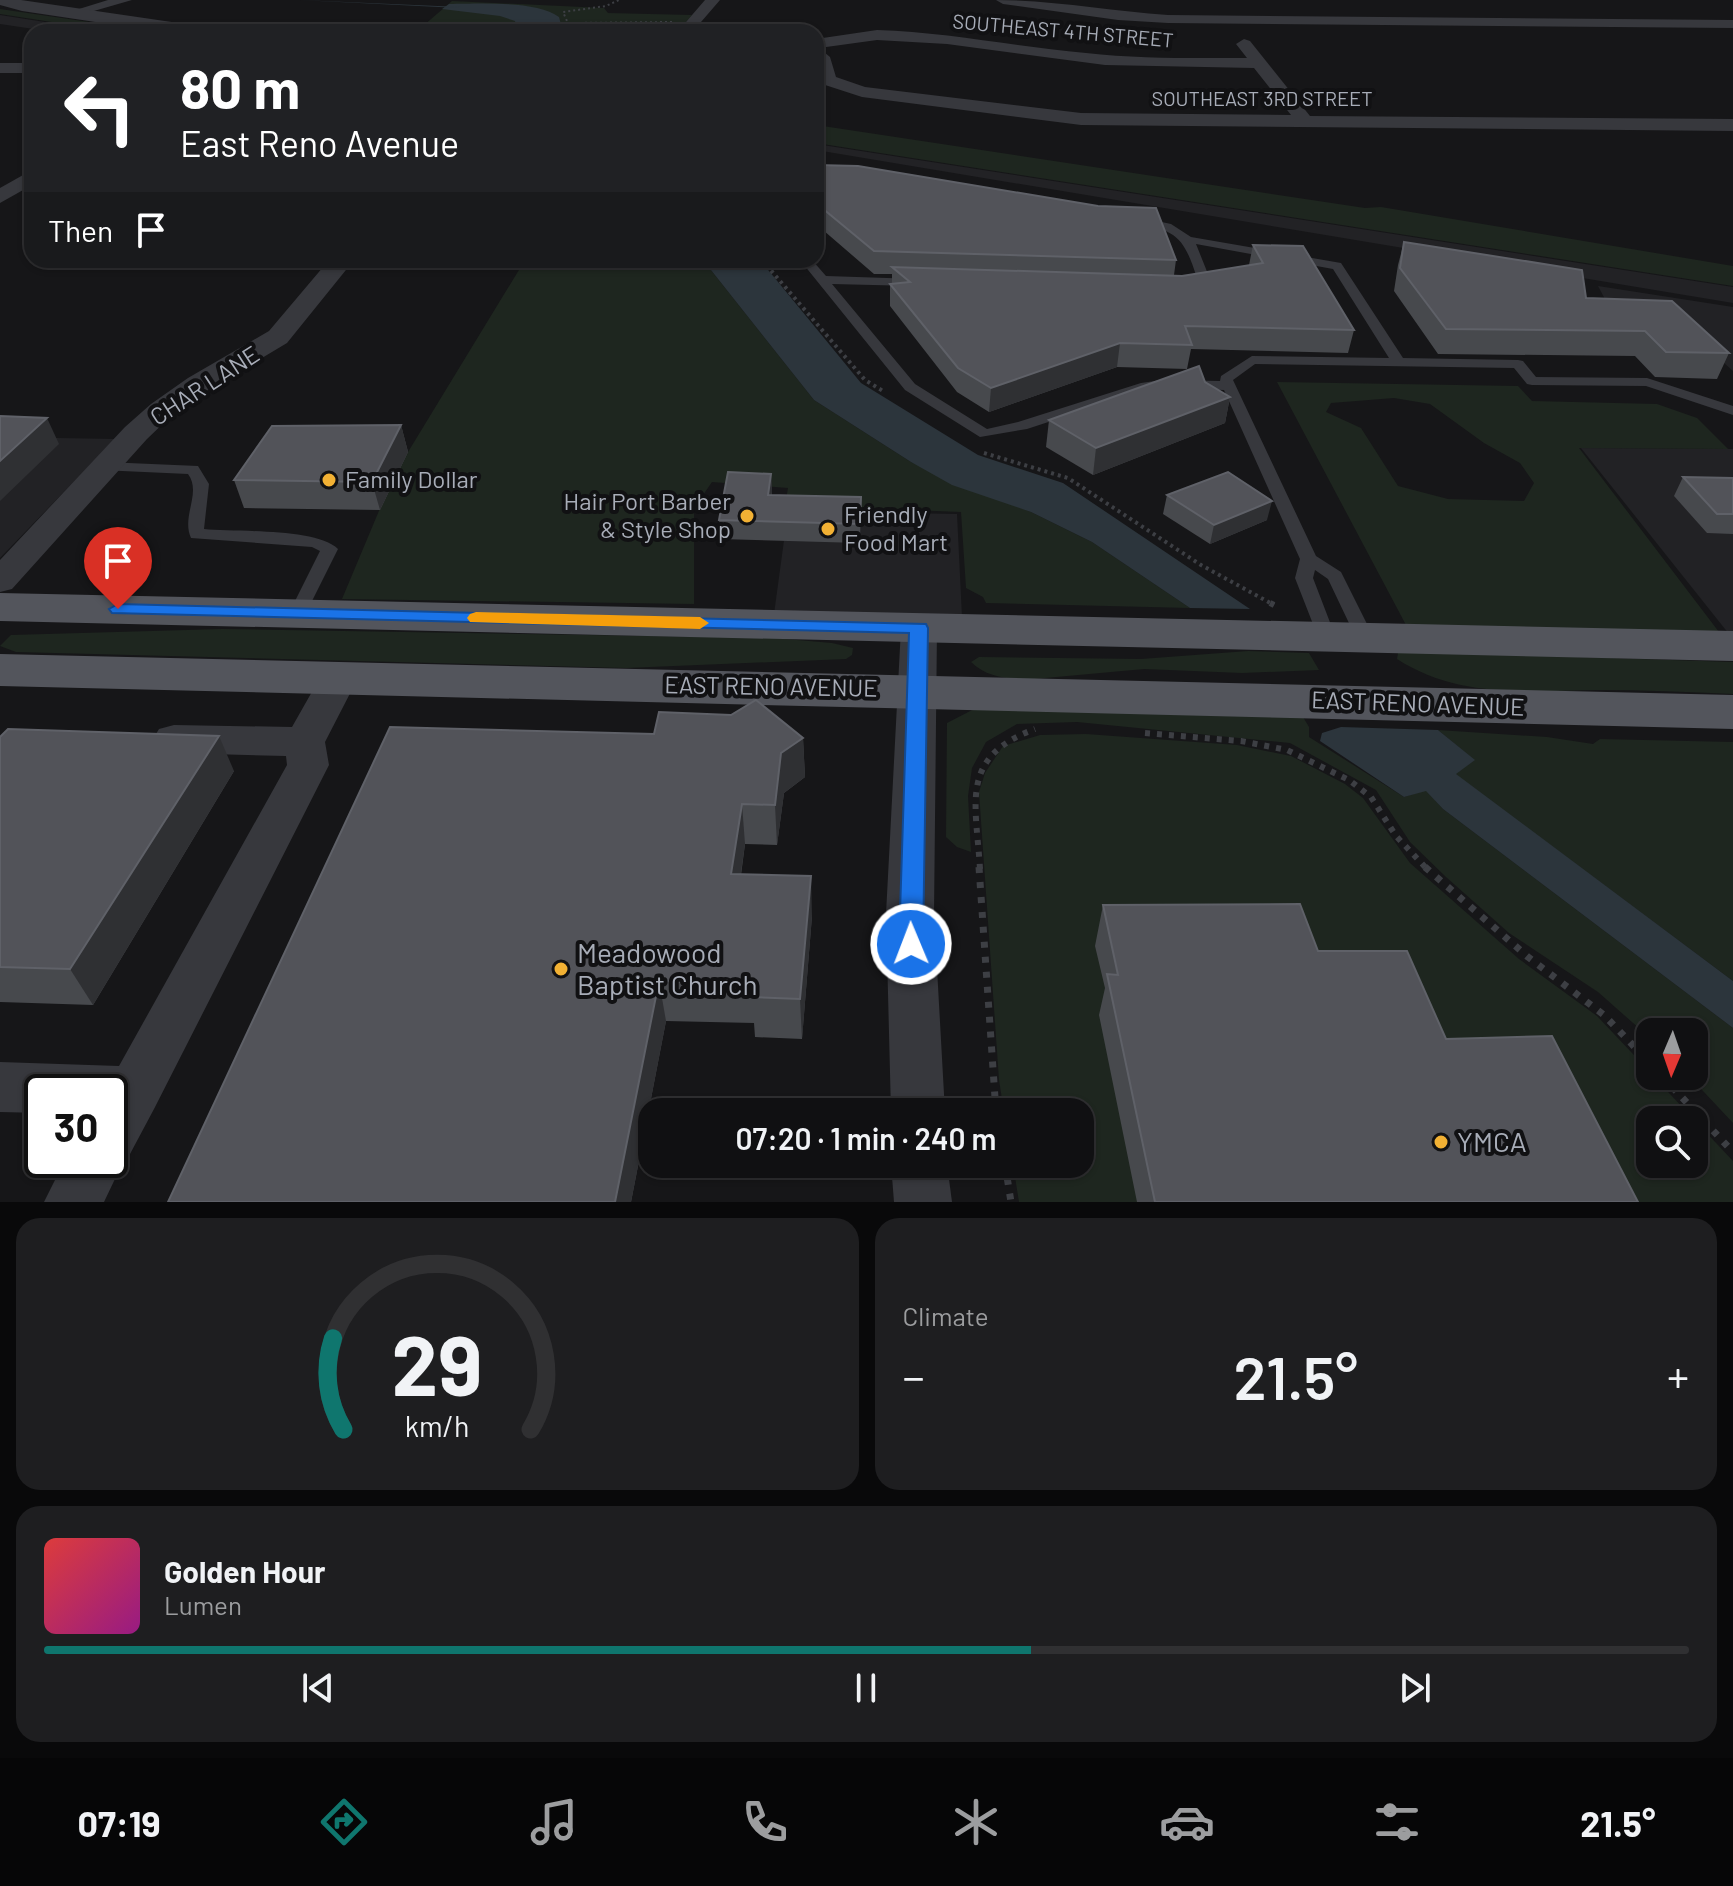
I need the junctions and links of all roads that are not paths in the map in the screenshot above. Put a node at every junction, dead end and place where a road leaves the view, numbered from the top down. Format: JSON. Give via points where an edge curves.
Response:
{"nodes":[{"id":1,"x":3,"y":0,"type":"edge"},
{"id":2,"x":125,"y":0,"type":"edge"},
{"id":3,"x":713,"y":0,"type":"edge"},
{"id":4,"x":1003,"y":0,"type":"edge"},
{"id":5,"x":1208,"y":0,"type":"edge"},
{"id":6,"x":73,"y":13,"type":"junction"},
{"id":7,"x":1224,"y":19,"type":"junction"},
{"id":8,"x":146,"y":24,"type":"edge"},
{"id":9,"x":694,"y":24,"type":"edge"},
{"id":10,"x":1733,"y":24,"type":"edge"},
{"id":11,"x":824,"y":42,"type":"edge"},
{"id":12,"x":1260,"y":63,"type":"junction"},
{"id":13,"x":824,"y":65,"type":"edge"},
{"id":14,"x":0,"y":68,"type":"edge"},
{"id":15,"x":24,"y":68,"type":"edge"},
{"id":16,"x":1305,"y":121,"type":"junction"},
{"id":17,"x":1733,"y":125,"type":"edge"},
{"id":18,"x":24,"y":181,"type":"edge"},
{"id":19,"x":0,"y":197,"type":"edge"},
{"id":20,"x":1130,"y":219,"type":"edge"},
{"id":21,"x":1191,"y":240,"type":"junction"},
{"id":22,"x":335,"y":268,"type":"edge"},
{"id":23,"x":813,"y":268,"type":"edge"},
{"id":24,"x":823,"y":280,"type":"junction"},
{"id":25,"x":933,"y":282,"type":"edge"},
{"id":26,"x":1179,"y":289,"type":"edge"},
{"id":27,"x":1399,"y":363,"type":"junction"},
{"id":28,"x":1230,"y":386,"type":"junction"},
{"id":29,"x":1733,"y":411,"type":"edge"},
{"id":30,"x":105,"y":467,"type":"junction"},
{"id":31,"x":1309,"y":559,"type":"junction"},
{"id":32,"x":0,"y":581,"type":"edge"},
{"id":33,"x":0,"y":607,"type":"edge"},
{"id":34,"x":298,"y":613,"type":"junction"},
{"id":35,"x":919,"y":628,"type":"junction"},
{"id":36,"x":1346,"y":638,"type":"junction"},
{"id":37,"x":1733,"y":646,"type":"edge"},
{"id":38,"x":0,"y":670,"type":"edge"},
{"id":39,"x":340,"y":676,"type":"junction"},
{"id":40,"x":918,"y":690,"type":"junction"},
{"id":41,"x":1375,"y":703,"type":"junction"},
{"id":42,"x":1733,"y":712,"type":"edge"},
{"id":43,"x":144,"y":738,"type":"edge"},
{"id":44,"x":304,"y":742,"type":"junction"},
{"id":45,"x":0,"y":1087,"type":"edge"},
{"id":46,"x":24,"y":1092,"type":"edge"},
{"id":47,"x":917,"y":1098,"type":"edge"},
{"id":48,"x":128,"y":1102,"type":"edge"},
{"id":49,"x":86,"y":1178,"type":"edge"},
{"id":50,"x":920,"y":1178,"type":"edge"},
{"id":51,"x":73,"y":1202,"type":"edge"},
{"id":52,"x":923,"y":1202,"type":"edge"}],
"edges":[{"from":1,"to":6,"type":"street"},
{"from":2,"to":6,"type":"street"},
{"from":3,"to":9,"type":"street"},
{"from":4,"to":7,"type":"street","via":[[1118,16]]},
{"from":5,"to":7,"type":"street"},
{"from":6,"to":8,"type":"street"},
{"from":7,"to":10,"type":"street"},
{"from":7,"to":12,"type":"street"},
{"from":11,"to":12,"type":"street","name":"SOUTHEAST 4TH STREET","via":[[890,35],[1086,58]]},
{"from":12,"to":16,"type":"street"},
{"from":13,"to":16,"type":"street","name":"SOUTHEAST 3RD STREET","via":[[828,80],[839,85],[954,105],[1081,119]]},
{"from":14,"to":15,"type":"street"},
{"from":16,"to":17,"type":"street","name":"SOUTHEAST 3RD STREET"},
{"from":18,"to":19,"type":"street"},
{"from":20,"to":21,"type":"lane","via":[[1172,226]]},
{"from":21,"to":26,"type":"lane","via":[[1204,279]]},
{"from":21,"to":27,"type":"lane","via":[[1337,266]]},
{"from":22,"to":30,"type":"street","name":"CHAR LANE","via":[[278,337],[161,410]]},
{"from":23,"to":24,"type":"lane"},
{"from":24,"to":25,"type":"lane"},
{"from":24,"to":28,"type":"lane","via":[[910,387],[985,434],[1141,387]]},
{"from":27,"to":28,"type":"lane","via":[[1252,360],[1226,379]]},
{"from":27,"to":29,"type":"lane","via":[[1518,364],[1532,381],[1647,382]]},
{"from":28,"to":31,"type":"lane"},
{"from":30,"to":32,"type":"street","name":"CHAR LANE"},
{"from":30,"to":34,"type":"lane","via":[[192,469],[205,487],[193,524],[197,534],[316,542],[329,549]]},
{"from":31,"to":36,"type":"lane","via":[[1304,578]]},
{"from":31,"to":36,"type":"lane","via":[[1335,576]]},
{"from":33,"to":34,"type":"main road"},
{"from":34,"to":35,"type":"main road"},
{"from":35,"to":36,"type":"main road"},
{"from":35,"to":40,"type":"street"},
{"from":36,"to":37,"type":"main road"},
{"from":36,"to":41,"type":"main road"},
{"from":38,"to":39,"type":"main road","name":"EAST RENO AVENUE"},
{"from":39,"to":40,"type":"main road","name":"EAST RENO AVENUE"},
{"from":39,"to":44,"type":"street"},
{"from":40,"to":41,"type":"main road","name":"EAST RENO AVENUE"},
{"from":40,"to":47,"type":"street","via":[[910,914]]},
{"from":41,"to":42,"type":"main road","name":"EAST RENO AVENUE"},
{"from":43,"to":44,"type":"street"},
{"from":44,"to":48,"type":"street","via":[[308,765]]},
{"from":45,"to":46,"type":"street"},
{"from":49,"to":51,"type":"street"},
{"from":50,"to":52,"type":"street"}]}
